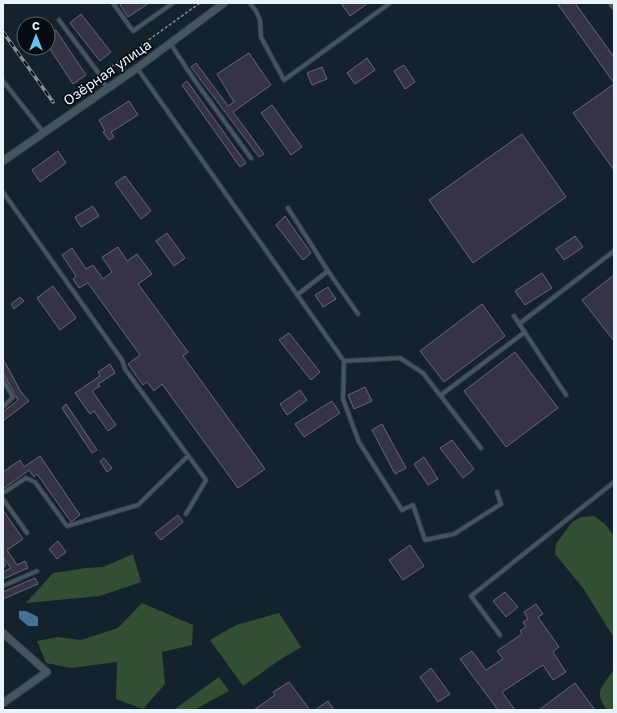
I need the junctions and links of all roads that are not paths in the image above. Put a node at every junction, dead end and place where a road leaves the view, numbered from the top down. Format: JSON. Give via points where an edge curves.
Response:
{"nodes":[{"id":1,"x":113,"y":3,"type":"edge"},
{"id":2,"x":172,"y":3,"type":"edge"},
{"id":3,"x":224,"y":3,"type":"edge"},
{"id":4,"x":250,"y":3,"type":"edge"},
{"id":5,"x":390,"y":3,"type":"edge"},
{"id":6,"x":612,"y":3,"type":"edge"},
{"id":7,"x":614,"y":6,"type":"edge"},
{"id":8,"x":59,"y":20,"type":"dead end"},
{"id":9,"x":170,"y":43,"type":"junction"},
{"id":10,"x":137,"y":68,"type":"junction"},
{"id":11,"x":3,"y":81,"type":"edge"},
{"id":12,"x":107,"y":89,"type":"junction"},
{"id":13,"x":44,"y":133,"type":"junction"},
{"id":14,"x":251,"y":158,"type":"dead end"},
{"id":15,"x":3,"y":161,"type":"edge"},
{"id":16,"x":3,"y":192,"type":"edge"},
{"id":17,"x":288,"y":208,"type":"dead end"},
{"id":18,"x":614,"y":251,"type":"edge"},
{"id":19,"x":328,"y":271,"type":"junction"},
{"id":20,"x":297,"y":295,"type":"junction"},
{"id":21,"x":358,"y":314,"type":"dead end"},
{"id":22,"x":514,"y":316,"type":"dead end"},
{"id":23,"x":519,"y":324,"type":"junction"},
{"id":24,"x":525,"y":332,"type":"junction"},
{"id":25,"x":344,"y":361,"type":"junction"},
{"id":26,"x":3,"y":380,"type":"edge"},
{"id":27,"x":441,"y":395,"type":"junction"},
{"id":28,"x":566,"y":395,"type":"dead end"},
{"id":29,"x":3,"y":407,"type":"edge"},
{"id":30,"x":482,"y":448,"type":"dead end"},
{"id":31,"x":188,"y":456,"type":"junction"},
{"id":32,"x":614,"y":482,"type":"edge"},
{"id":33,"x":497,"y":492,"type":"dead end"},
{"id":34,"x":3,"y":493,"type":"edge"},
{"id":35,"x":3,"y":499,"type":"edge"},
{"id":36,"x":186,"y":514,"type":"dead end"},
{"id":37,"x":27,"y":533,"type":"dead end"},
{"id":38,"x":37,"y":571,"type":"dead end"},
{"id":39,"x":3,"y":586,"type":"edge"},
{"id":40,"x":3,"y":633,"type":"edge"},
{"id":41,"x":500,"y":635,"type":"dead end"},
{"id":42,"x":4,"y":701,"type":"edge"}],
"edges":[{"from":1,"to":2,"type":"lane","via":[[133,31]]},
{"from":3,"to":9,"type":"street","name":"Озёрная улица"},
{"from":4,"to":5,"type":"lane","via":[[260,20],[261,37],[284,80]]},
{"from":6,"to":7,"type":"street"},
{"from":8,"to":12,"type":"lane","via":[[100,74]]},
{"from":9,"to":10,"type":"street","name":"Озёрная улица"},
{"from":9,"to":14,"type":"lane"},
{"from":10,"to":12,"type":"street","name":"Озёрная улица"},
{"from":10,"to":20,"type":"lane"},
{"from":11,"to":13,"type":"lane"},
{"from":12,"to":13,"type":"street","name":"Озёрная улица"},
{"from":13,"to":15,"type":"street","name":"Озёрная улица"},
{"from":16,"to":31,"type":"lane"},
{"from":17,"to":19,"type":"lane"},
{"from":18,"to":23,"type":"lane"},
{"from":19,"to":20,"type":"lane"},
{"from":19,"to":21,"type":"lane"},
{"from":20,"to":25,"type":"lane"},
{"from":22,"to":23,"type":"lane"},
{"from":23,"to":24,"type":"lane"},
{"from":24,"to":27,"type":"lane"},
{"from":24,"to":28,"type":"lane"},
{"from":25,"to":27,"type":"lane","via":[[400,358],[423,373]]},
{"from":25,"to":33,"type":"lane","via":[[343,399],[359,442],[402,510],[412,505],[425,540],[454,534],[502,504]]},
{"from":26,"to":29,"type":"lane","via":[[13,397]]},
{"from":27,"to":30,"type":"lane"},
{"from":31,"to":34,"type":"lane","via":[[138,505],[67,526],[35,482],[26,478]]},
{"from":31,"to":36,"type":"lane","via":[[206,480]]},
{"from":32,"to":41,"type":"lane","via":[[471,596]]},
{"from":35,"to":37,"type":"lane"},
{"from":38,"to":39,"type":"lane"},
{"from":40,"to":42,"type":"street","via":[[47,672]]}]}
